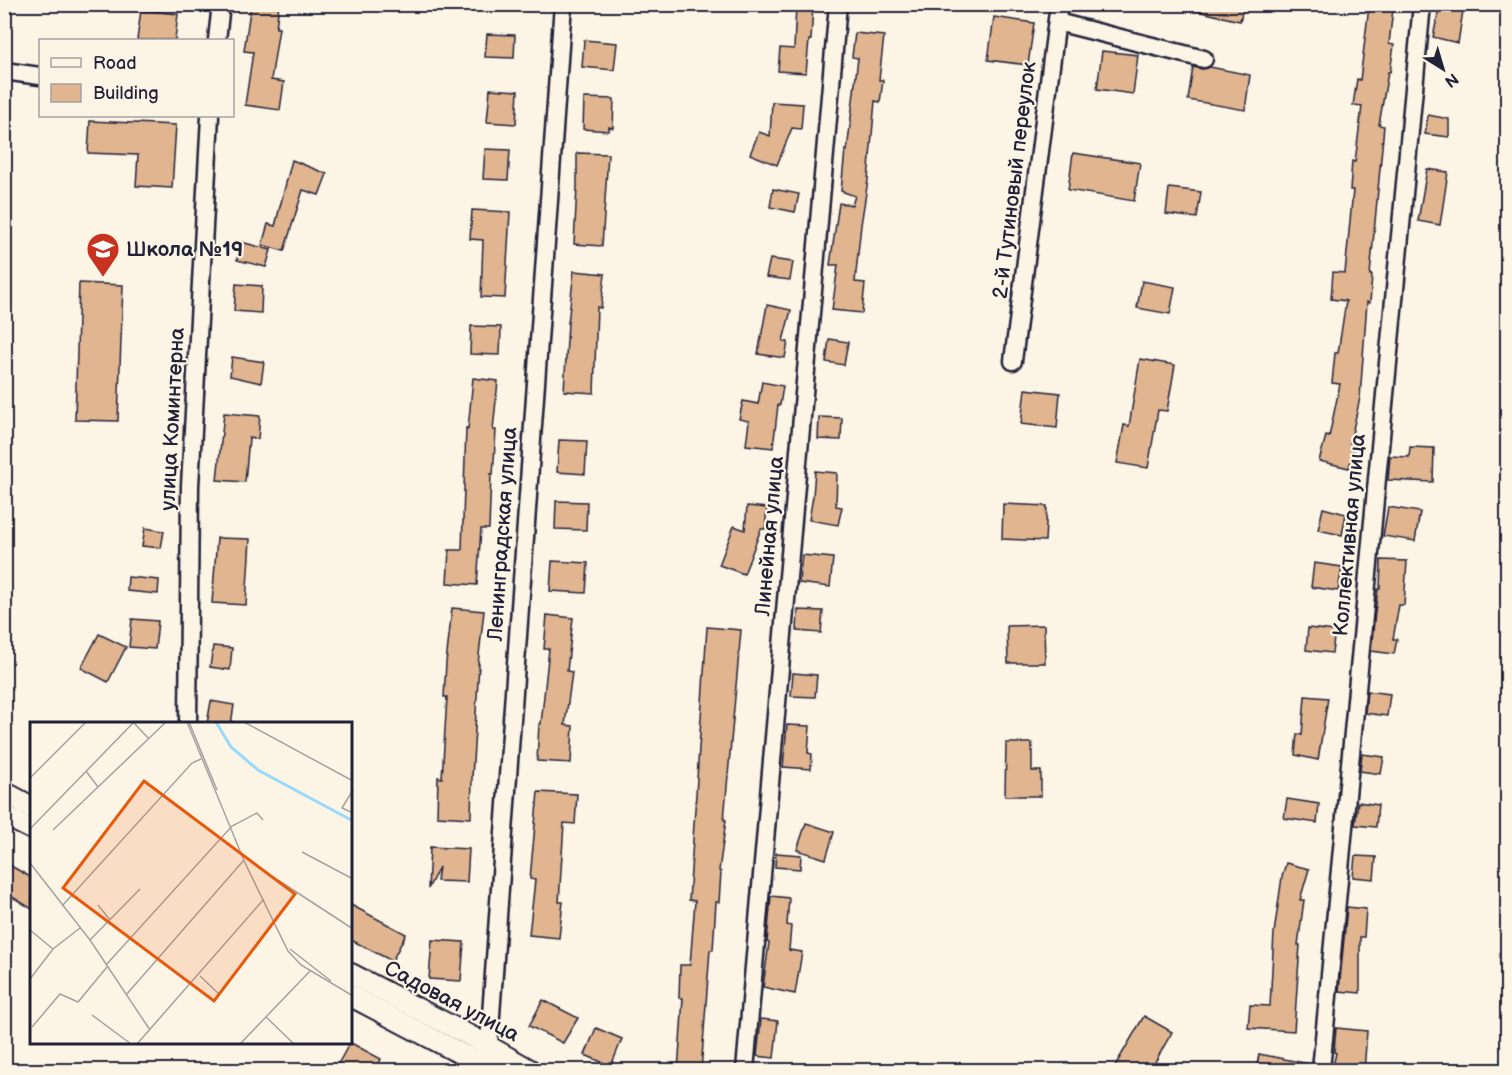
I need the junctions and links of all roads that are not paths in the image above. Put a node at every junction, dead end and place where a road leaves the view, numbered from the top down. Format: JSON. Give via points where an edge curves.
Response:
{"nodes":[{"id":1,"x":221,"y":4,"type":"edge"},
{"id":2,"x":563,"y":4,"type":"edge"},
{"id":3,"x":838,"y":4,"type":"edge"},
{"id":4,"x":1059,"y":4,"type":"edge"},
{"id":5,"x":1422,"y":4,"type":"edge"},
{"id":6,"x":1057,"y":22,"type":"junction"},
{"id":7,"x":217,"y":39,"type":"edge"},
{"id":8,"x":1203,"y":59,"type":"dead end"},
{"id":9,"x":4,"y":71,"type":"edge"},
{"id":10,"x":39,"y":76,"type":"edge"},
{"id":11,"x":210,"y":117,"type":"edge"},
{"id":12,"x":1013,"y":361,"type":"dead end"},
{"id":13,"x":188,"y":722,"type":"edge"},
{"id":14,"x":4,"y":792,"type":"edge"},
{"id":15,"x":30,"y":806,"type":"edge"},
{"id":16,"x":4,"y":814,"type":"edge"},
{"id":17,"x":30,"y":828,"type":"edge"},
{"id":18,"x":352,"y":975,"type":"edge"},
{"id":19,"x":352,"y":997,"type":"edge"},
{"id":20,"x":488,"y":1046,"type":"junction"},
{"id":21,"x":489,"y":1069,"type":"edge"},
{"id":22,"x":530,"y":1071,"type":"edge"},
{"id":23,"x":745,"y":1071,"type":"edge"},
{"id":24,"x":1321,"y":1071,"type":"edge"}],
"edges":[{"from":1,"to":7,"type":"street"},
{"from":2,"to":20,"type":"street","name":"Ленинградская улица"},
{"from":3,"to":23,"type":"street","name":"Линейная улица"},
{"from":4,"to":6,"type":"street","name":"2-й Тутиновый переулок"},
{"from":5,"to":24,"type":"street","name":"Коллективная улица"},
{"from":6,"to":8,"type":"street"},
{"from":6,"to":12,"type":"street","name":"2-й Тутиновый переулок"},
{"from":9,"to":10,"type":"street"},
{"from":11,"to":13,"type":"street","name":"улица Коминтерна","via":[[190,486]]},
{"from":14,"to":15,"type":"street"},
{"from":16,"to":17,"type":"street"},
{"from":18,"to":20,"type":"street","name":"Садовая улица"},
{"from":19,"to":21,"type":"street","name":"Садовая улица"},
{"from":20,"to":21,"type":"street","name":"Ленинградская улица"},
{"from":20,"to":22,"type":"street","name":"Садовая улица"}]}
